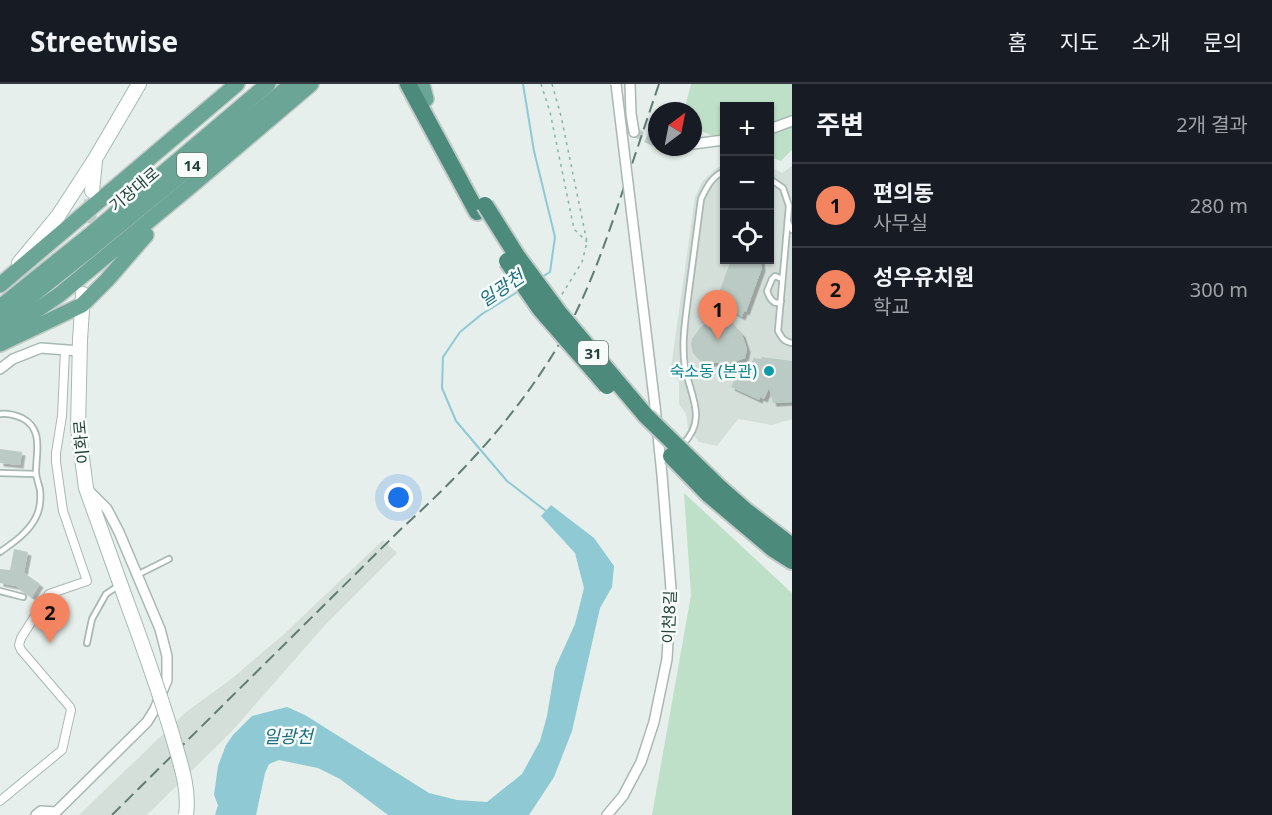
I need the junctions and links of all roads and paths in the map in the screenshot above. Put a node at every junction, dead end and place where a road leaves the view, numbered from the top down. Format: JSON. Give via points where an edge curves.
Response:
{"nodes":[{"id":1,"x":140,"y":84,"type":"edge"},
{"id":2,"x":237,"y":84,"type":"edge"},
{"id":3,"x":268,"y":84,"type":"edge"},
{"id":4,"x":292,"y":84,"type":"edge"},
{"id":5,"x":311,"y":84,"type":"edge"},
{"id":6,"x":401,"y":84,"type":"edge"},
{"id":7,"x":541,"y":84,"type":"edge"},
{"id":8,"x":552,"y":84,"type":"edge"},
{"id":9,"x":616,"y":84,"type":"edge"},
{"id":10,"x":630,"y":84,"type":"edge"},
{"id":11,"x":418,"y":90,"type":"edge"},
{"id":12,"x":792,"y":122,"type":"edge"},
{"id":13,"x":774,"y":128,"type":"edge"},
{"id":14,"x":634,"y":132,"type":"dead end"},
{"id":15,"x":720,"y":141,"type":"edge"},
{"id":16,"x":702,"y":143,"type":"edge"},
{"id":17,"x":95,"y":159,"type":"junction"},
{"id":18,"x":720,"y":173,"type":"edge"},
{"id":19,"x":774,"y":182,"type":"edge"},
{"id":20,"x":191,"y":186,"type":"junction"},
{"id":21,"x":92,"y":191,"type":"tunnel mouth"},
{"id":22,"x":787,"y":219,"type":"junction"},
{"id":23,"x":792,"y":230,"type":"edge"},
{"id":24,"x":92,"y":241,"type":"junction"},
{"id":25,"x":587,"y":242,"type":"junction"},
{"id":26,"x":782,"y":279,"type":"junction"},
{"id":27,"x":3,"y":282,"type":"edge"},
{"id":28,"x":561,"y":297,"type":"dead end"},
{"id":29,"x":82,"y":299,"type":"junction"},
{"id":30,"x":780,"y":301,"type":"junction"},
{"id":31,"x":0,"y":307,"type":"edge"},
{"id":32,"x":0,"y":321,"type":"edge"},
{"id":33,"x":0,"y":335,"type":"edge"},
{"id":34,"x":0,"y":344,"type":"edge"},
{"id":35,"x":792,"y":344,"type":"edge"},
{"id":36,"x":73,"y":350,"type":"junction"},
{"id":37,"x":0,"y":369,"type":"edge"},
{"id":38,"x":0,"y":414,"type":"edge"},
{"id":39,"x":661,"y":466,"type":"junction"},
{"id":40,"x":0,"y":473,"type":"edge"},
{"id":41,"x":36,"y":474,"type":"junction"},
{"id":42,"x":87,"y":489,"type":"junction"},
{"id":43,"x":713,"y":490,"type":"junction"},
{"id":44,"x":792,"y":546,"type":"edge"},
{"id":45,"x":0,"y":552,"type":"edge"},
{"id":46,"x":169,"y":559,"type":"dead end"},
{"id":47,"x":792,"y":561,"type":"edge"},
{"id":48,"x":137,"y":575,"type":"junction"},
{"id":49,"x":0,"y":591,"type":"edge"},
{"id":50,"x":123,"y":591,"type":"junction"},
{"id":51,"x":23,"y":597,"type":"dead end"},
{"id":52,"x":87,"y":643,"type":"dead end"},
{"id":53,"x":0,"y":801,"type":"edge"},
{"id":54,"x":36,"y":815,"type":"edge"},
{"id":55,"x":186,"y":815,"type":"edge"},
{"id":56,"x":607,"y":815,"type":"edge"}],
"edges":[{"from":1,"to":17,"type":"main road"},
{"from":2,"to":27,"type":"main road"},
{"from":3,"to":24,"type":"main road","name":"기장대로","number":"14"},
{"from":4,"to":24,"type":"main road","name":"기장대로","number":"14"},
{"from":5,"to":20,"type":"main road"},
{"from":6,"to":11,"type":"main road"},
{"from":7,"to":25,"type":"path","via":[[574,229]]},
{"from":8,"to":25,"type":"path"},
{"from":9,"to":39,"type":"street","name":"이천8길","bridge":true},
{"from":10,"to":14,"type":"street"},
{"from":11,"to":43,"type":"highway","number":"31","bridge":true,"via":[[507,261],[540,309],[590,368]]},
{"from":12,"to":13,"type":"street"},
{"from":15,"to":16,"type":"street"},
{"from":17,"to":21,"type":"main road"},
{"from":17,"to":27,"type":"main road","via":[[58,216]]},
{"from":18,"to":39,"type":"lane","via":[[706,187],[701,199],[683,339],[685,368],[697,410],[695,425],[691,436]]},
{"from":19,"to":22,"type":"lane","via":[[783,188],[789,206]]},
{"from":20,"to":29,"type":"main road","via":[[107,280]]},
{"from":20,"to":33,"type":"main road","via":[[59,295]]},
{"from":22,"to":23,"type":"lane"},
{"from":22,"to":26,"type":"lane"},
{"from":24,"to":31,"type":"main road","name":"기장대로","number":"14"},
{"from":24,"to":32,"type":"main road","name":"기장대로","number":"14"},
{"from":25,"to":28,"type":"path","via":[[582,262]]},
{"from":26,"to":30,"type":"lane"},
{"from":26,"to":30,"type":"lane","via":[[772,279],[767,291],[773,302]]},
{"from":29,"to":34,"type":"main road"},
{"from":29,"to":36,"type":"main road","name":"이화로"},
{"from":30,"to":35,"type":"lane","via":[[778,331]]},
{"from":36,"to":37,"type":"street","via":[[41,348]]},
{"from":36,"to":42,"type":"main road","name":"이화로"},
{"from":36,"to":53,"type":"street","via":[[56,462],[63,511],[87,581],[49,594],[19,645],[71,710],[62,750]]},
{"from":38,"to":41,"type":"lane","via":[[16,415],[28,421],[35,431]]},
{"from":39,"to":56,"type":"street","name":"이천8길","via":[[671,589],[667,659],[641,762],[623,796]]},
{"from":40,"to":41,"type":"lane"},
{"from":41,"to":45,"type":"lane","via":[[40,504],[36,517],[29,528]]},
{"from":42,"to":48,"type":"street","via":[[107,509]]},
{"from":42,"to":50,"type":"main road","name":"이화로"},
{"from":43,"to":44,"type":"highway","number":"31"},
{"from":43,"to":47,"type":"highway","number":"31","via":[[774,549]]},
{"from":46,"to":48,"type":"lane"},
{"from":48,"to":54,"type":"street","via":[[167,656],[167,680],[155,709],[139,731],[56,812],[41,811]]},
{"from":49,"to":51,"type":"lane"},
{"from":50,"to":52,"type":"lane","via":[[106,594],[92,619]]},
{"from":50,"to":55,"type":"main road","name":"이화로","bridge":true,"via":[[183,771]]}]}
